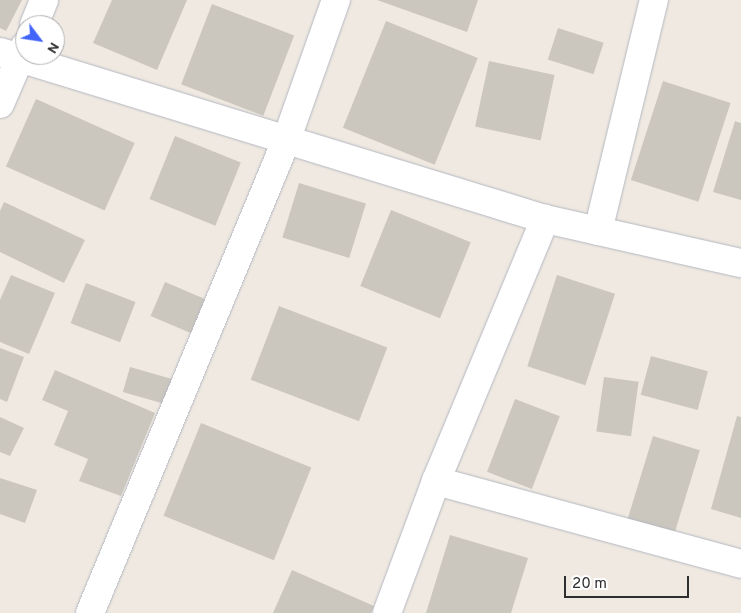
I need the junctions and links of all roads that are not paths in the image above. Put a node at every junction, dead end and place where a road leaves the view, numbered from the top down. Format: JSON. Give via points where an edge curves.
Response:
{"nodes":[{"id":1,"x":44,"y":0,"type":"edge"},
{"id":2,"x":336,"y":0,"type":"edge"},
{"id":3,"x":654,"y":0,"type":"edge"},
{"id":4,"x":38,"y":15,"type":"edge"},
{"id":5,"x":15,"y":53,"type":"edge"},
{"id":6,"x":52,"y":65,"type":"edge"},
{"id":7,"x":0,"y":104,"type":"edge"},
{"id":8,"x":286,"y":141,"type":"junction"},
{"id":9,"x":545,"y":219,"type":"junction"},
{"id":10,"x":598,"y":231,"type":"junction"},
{"id":11,"x":741,"y":262,"type":"edge"},
{"id":12,"x":436,"y":481,"type":"junction"},
{"id":13,"x":741,"y":564,"type":"edge"},
{"id":14,"x":90,"y":613,"type":"edge"},
{"id":15,"x":387,"y":613,"type":"edge"}],
"edges":[{"from":1,"to":4,"type":"street"},
{"from":2,"to":8,"type":"street"},
{"from":3,"to":10,"type":"street"},
{"from":5,"to":7,"type":"street"},
{"from":6,"to":8,"type":"street"},
{"from":8,"to":9,"type":"street"},
{"from":8,"to":14,"type":"street"},
{"from":9,"to":10,"type":"street"},
{"from":9,"to":12,"type":"street"},
{"from":10,"to":11,"type":"street"},
{"from":12,"to":13,"type":"street"},
{"from":12,"to":15,"type":"street"}]}
